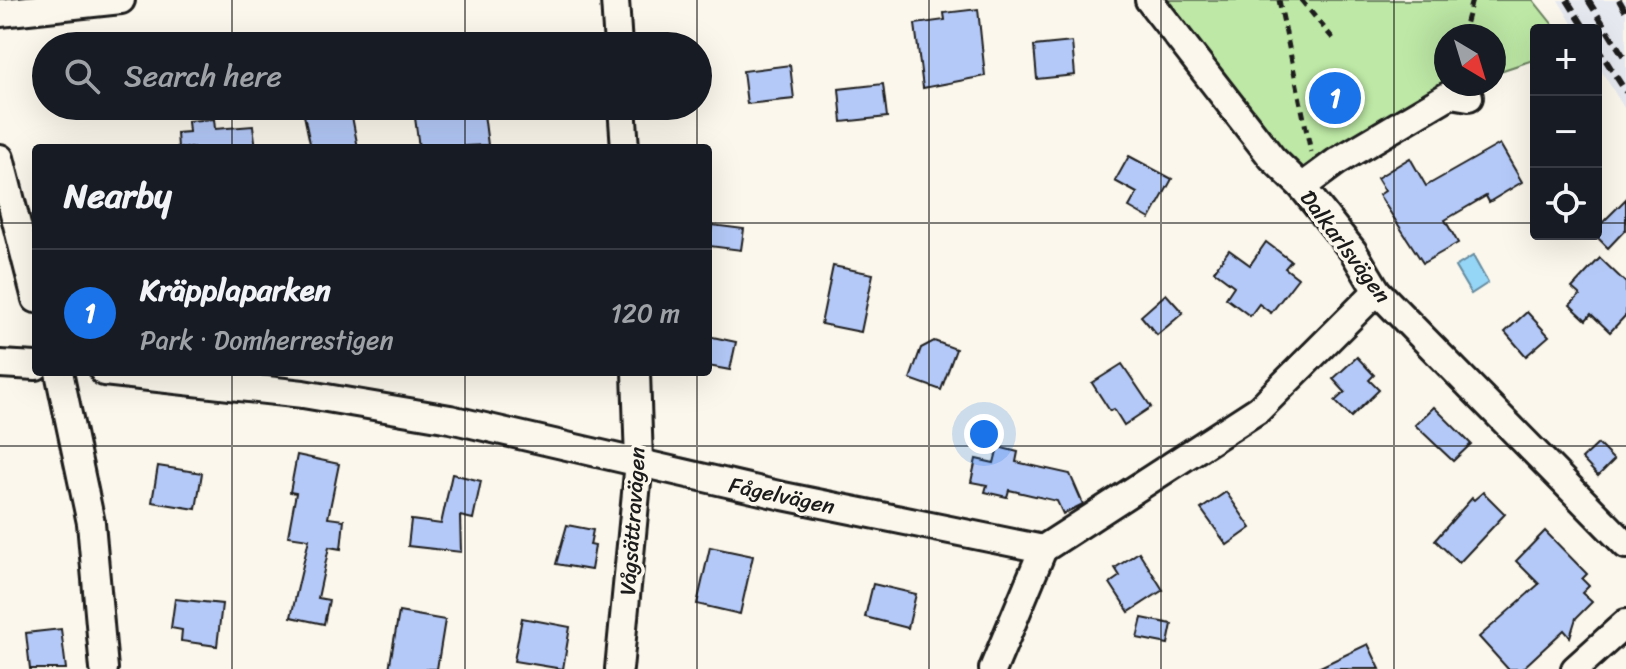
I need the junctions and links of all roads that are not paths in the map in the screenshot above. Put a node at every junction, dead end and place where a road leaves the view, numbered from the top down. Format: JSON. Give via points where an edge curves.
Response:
{"nodes":[{"id":1,"x":121,"y":0,"type":"edge"},
{"id":2,"x":615,"y":0,"type":"edge"},
{"id":3,"x":1149,"y":0,"type":"edge"},
{"id":4,"x":0,"y":13,"type":"edge"},
{"id":5,"x":617,"y":32,"type":"edge"},
{"id":6,"x":1469,"y":97,"type":"dead end"},
{"id":7,"x":623,"y":120,"type":"edge"},
{"id":8,"x":625,"y":144,"type":"edge"},
{"id":9,"x":0,"y":158,"type":"edge"},
{"id":10,"x":1310,"y":180,"type":"junction"},
{"id":11,"x":32,"y":283,"type":"edge"},
{"id":12,"x":1377,"y":291,"type":"junction"},
{"id":13,"x":0,"y":364,"type":"edge"},
{"id":14,"x":32,"y":366,"type":"edge"},
{"id":15,"x":60,"y":376,"type":"edge"},
{"id":16,"x":140,"y":376,"type":"edge"},
{"id":17,"x":636,"y":376,"type":"edge"},
{"id":18,"x":639,"y":462,"type":"junction"},
{"id":19,"x":1626,"y":545,"type":"edge"},
{"id":20,"x":1043,"y":549,"type":"junction"},
{"id":21,"x":1626,"y":623,"type":"edge"},
{"id":22,"x":104,"y":669,"type":"edge"},
{"id":23,"x":619,"y":669,"type":"edge"},
{"id":24,"x":993,"y":669,"type":"edge"},
{"id":25,"x":1575,"y":669,"type":"edge"}],
"edges":[{"from":1,"to":4,"type":"street"},
{"from":2,"to":5,"type":"street"},
{"from":3,"to":10,"type":"street","name":"Dalkarlsvägen","via":[[1272,158]]},
{"from":6,"to":10,"type":"street","via":[[1451,94]]},
{"from":7,"to":8,"type":"street"},
{"from":9,"to":11,"type":"street"},
{"from":10,"to":12,"type":"street","name":"Dalkarlsvägen"},
{"from":12,"to":19,"type":"street","name":"Dalkarlsvägen"},
{"from":12,"to":20,"type":"street","via":[[1259,409]]},
{"from":13,"to":14,"type":"street"},
{"from":15,"to":22,"type":"street","via":[[91,523]]},
{"from":16,"to":18,"type":"street","name":"Fågelvägen","via":[[303,394],[457,421]]},
{"from":17,"to":18,"type":"street","name":"Vågsättravägen"},
{"from":18,"to":20,"type":"street","name":"Fågelvägen"},
{"from":18,"to":23,"type":"street","name":"Vågsättravägen"},
{"from":20,"to":24,"type":"street"},
{"from":21,"to":25,"type":"street"}]}
